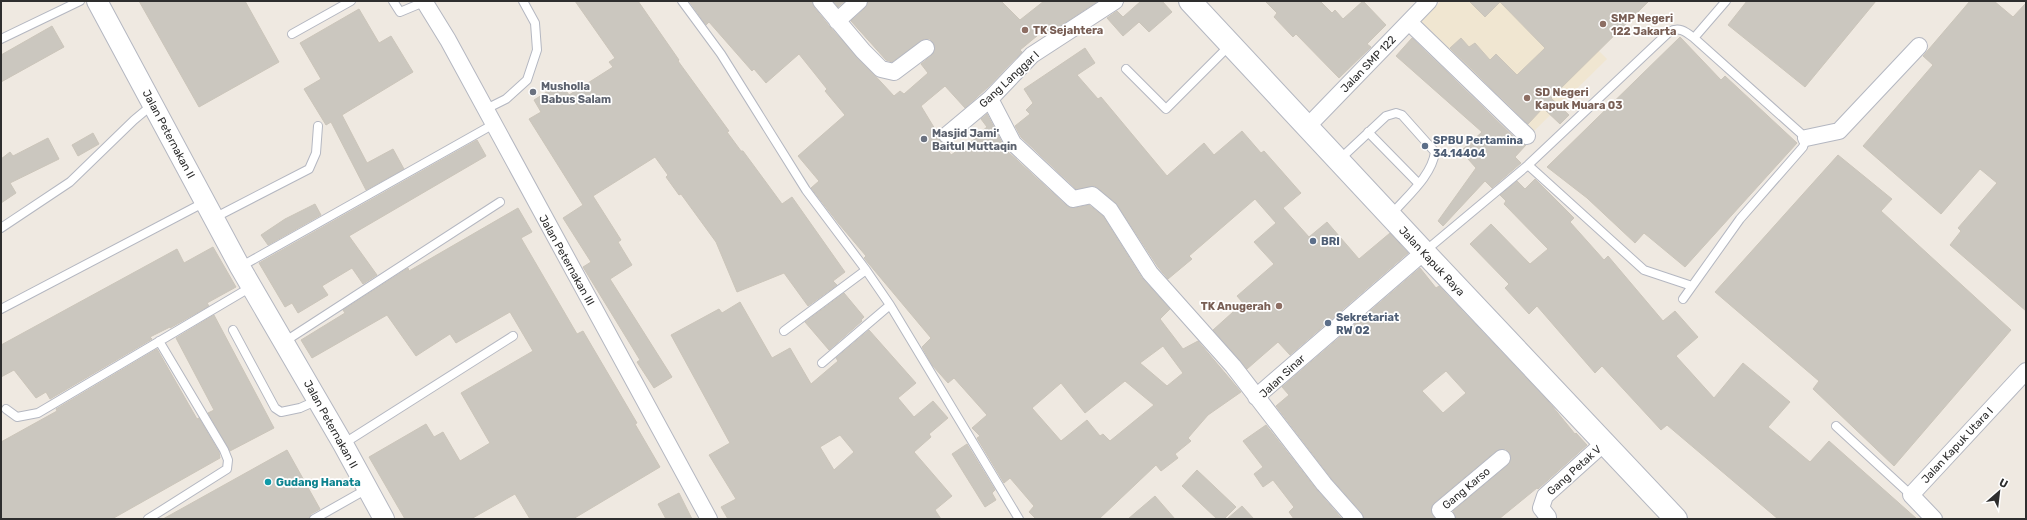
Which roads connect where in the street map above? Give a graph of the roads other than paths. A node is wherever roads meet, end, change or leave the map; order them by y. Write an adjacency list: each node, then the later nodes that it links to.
1 (80, 1): 18 (lane)
2 (97, 1): 24 (street, Jalan Peternakan II)
3 (351, 1): 16 (lane)
4 (393, 1): 5 (lane)
5 (425, 1): 25 (street, Jalan Peternakan III)
6 (523, 1): 25 (lane)
7 (682, 1): 42 (lane)
8 (821, 1): 14 (street)
9 (859, 1): 14 (street)
10 (1115, 1): 23 (street, Gang Langgar I)
11 (1190, 1): 19 (main road, Jalan Kapuk Raya)
12 (1429, 1): 15 (street, Jalan SMP 122)
13 (1726, 1): 17 (lane)
14 (837, 21): 21 (street)
15 (1409, 22): 28 (street, Jalan SMP 122); 31 (street)
16 (292, 34)
17 (1694, 38): 32 (lane); 34 (lane)
18 (1, 39)
19 (1230, 44): 22 (lane); 28 (main road, Jalan Kapuk Raya)
20 (1919, 46): 32 (street)
21 (926, 48)
22 (1126, 69)
23 (990, 99): 30 (street, Gang Langgar I); 55 (street)
24 (153, 104): 37 (street, Jalan Peternakan II); 39 (lane)
25 (486, 109): 26 (street, Jalan Peternakan III)
26 (494, 124): 41 (lane); 67 (street, Jalan Peternakan III)
27 (318, 126): 37 (lane)
28 (1307, 127): 33 (main road, Jalan Kapuk Raya)
29 (1368, 132): 33 (lane); 35 (lane); 35 (lane)
30 (946, 135)
31 (1527, 136)
32 (1806, 138): 43 (lane)
33 (1338, 160): 38 (main road, Jalan Kapuk Raya)
34 (1528, 165): 40 (lane); 43 (lane)
35 (1418, 184): 38 (lane)
36 (500, 202): 52 (lane)
37 (209, 210): 41 (street, Jalan Peternakan II); 47 (lane)
38 (1390, 216): 40 (main road, Jalan Kapuk Raya)
39 (1, 228)
40 (1424, 252): 55 (street, Jalan Sinar); 59 (main road, Jalan Kapuk Raya)
41 (240, 267): 44 (street, Jalan Peternakan II)
42 (866, 270): 46 (lane); 49 (lane)
43 (1692, 286): 45 (lane)
44 (251, 287): 51 (lane); 52 (street, Jalan Peternakan II)
45 (1683, 299)
46 (890, 305): 53 (lane); 68 (lane)
47 (1, 309)
48 (233, 330): 56 (lane)
49 (784, 331)
50 (513, 336): 60 (lane)
51 (159, 341): 57 (lane); 64 (lane)
52 (284, 342): 56 (street, Jalan Peternakan II)
53 (822, 363)
54 (2026, 370): 63 (street, Jalan Kapuk Utara I)
55 (1256, 397): 69 (street, Jalan Sinar)
56 (318, 400): 60 (street, Jalan Peternakan II)
57 (6, 409)
58 (1836, 426): 63 (lane)
59 (1604, 443): 71 (street, Gang Petak V); 72 (main road, Jalan Kapuk Raya)
60 (343, 444): 62 (street, Jalan Peternakan II)
61 (1502, 458): 70 (street, Gang Karso)
62 (367, 489): 65 (lane); 66 (street, Jalan Peternakan II)
63 (1911, 495): 73 (street)
64 (148, 519)
65 (314, 519)
66 (384, 519)
67 (709, 519)
68 (1019, 519)
69 (1354, 519)
70 (1447, 519)
71 (1546, 519)
72 (1676, 519)
73 (1934, 519)

